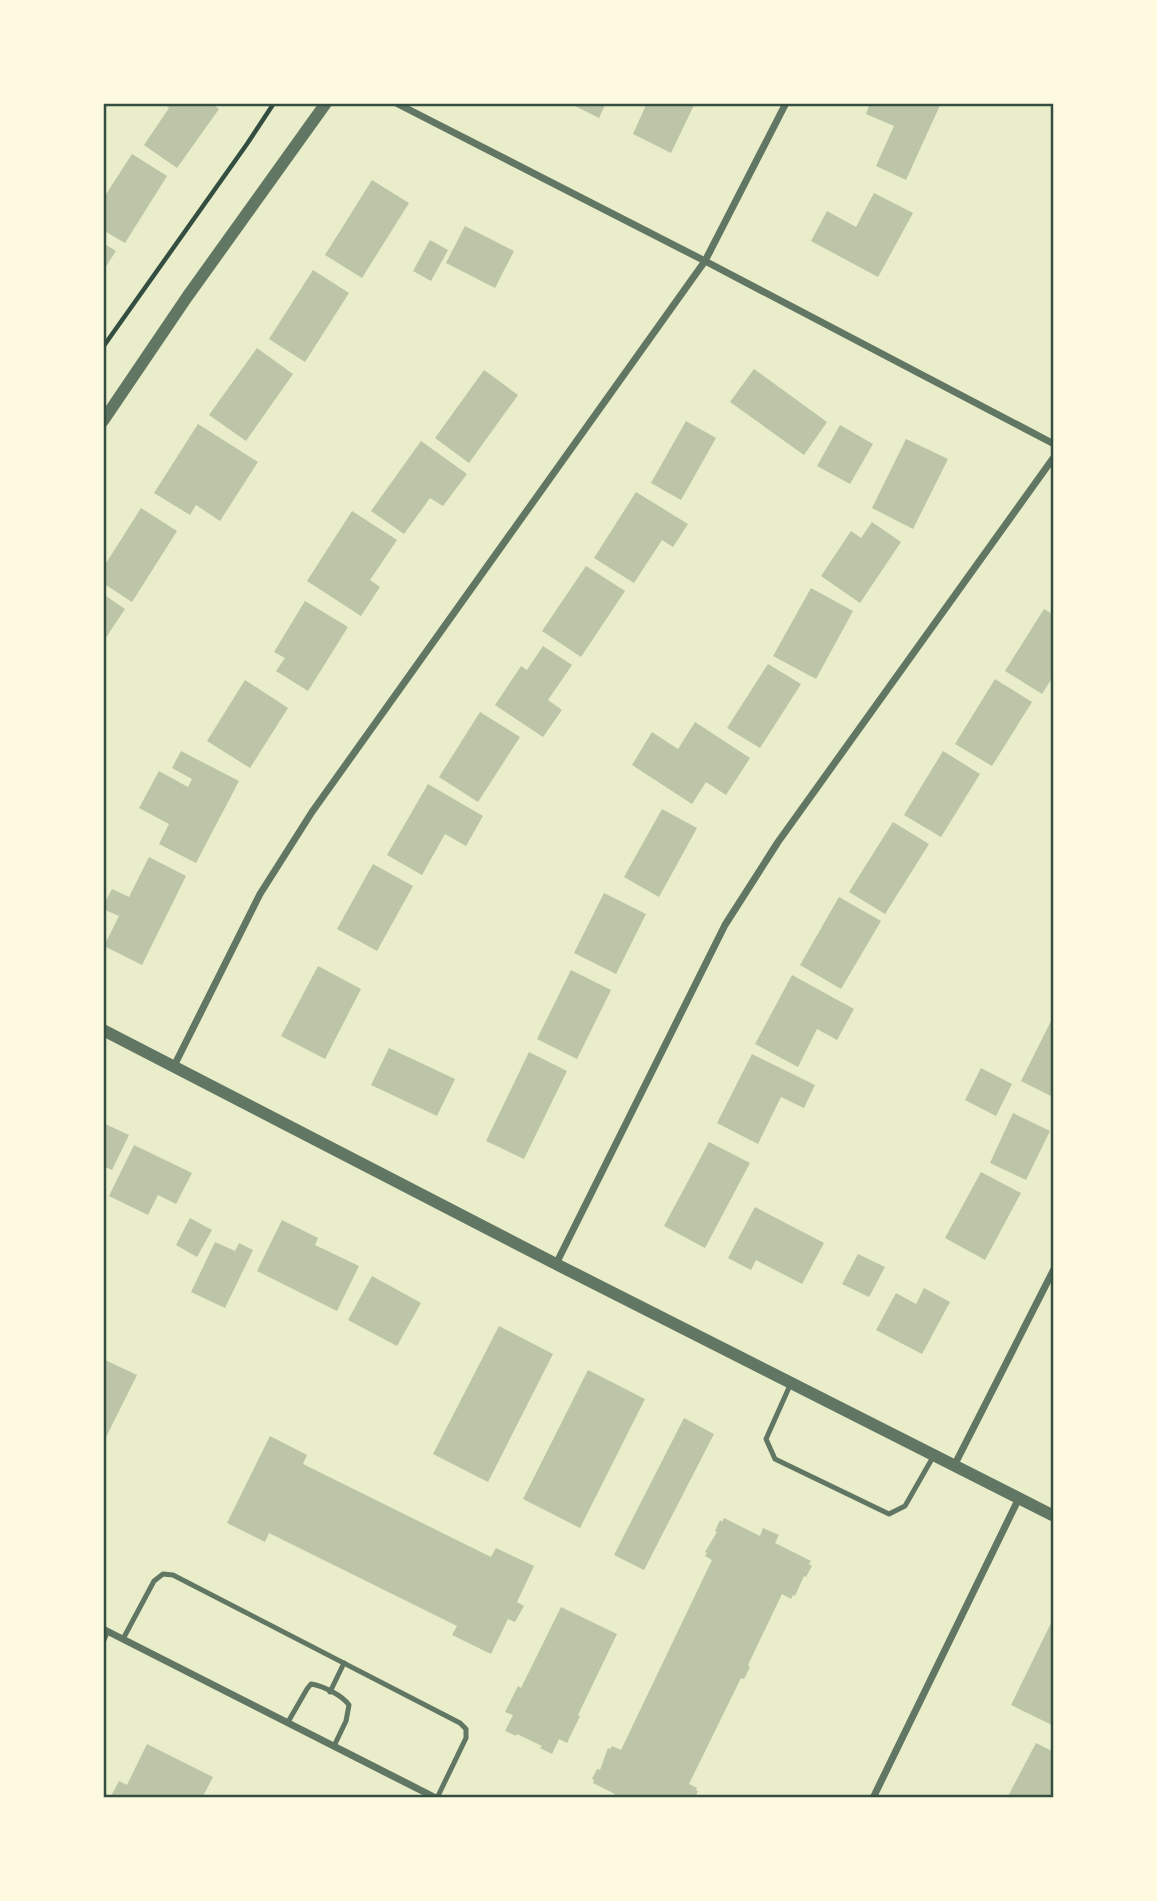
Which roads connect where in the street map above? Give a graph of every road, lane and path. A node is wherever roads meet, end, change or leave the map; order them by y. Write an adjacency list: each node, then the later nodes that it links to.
1 (274, 103): 6 (path)
2 (326, 103): 7 (street)
3 (396, 103): 5 (street)
4 (786, 103): 5 (street)
5 (705, 261): 8 (street); 11 (street)
6 (103, 347)
7 (103, 421)
8 (1054, 444)
9 (1054, 457): 12 (street)
10 (103, 1030): 11 (street)
11 (174, 1066): 12 (street)
12 (556, 1264): 14 (street)
13 (1054, 1269): 16 (street)
14 (791, 1382): 15 (street); 15 (lane)
15 (935, 1455): 16 (street)
16 (955, 1464): 17 (street)
17 (1018, 1498): 18 (street); 27 (street)
18 (1054, 1516)
19 (106, 1630): 20 (street); 21 (lane)
20 (123, 1639): 22 (lane); 24 (street)
21 (103, 1642)
22 (344, 1664): 23 (lane); 26 (lane)
23 (330, 1692): 24 (lane); 25 (lane)
24 (288, 1723): 25 (street)
25 (334, 1746): 26 (street)
26 (437, 1798)
27 (873, 1798)

